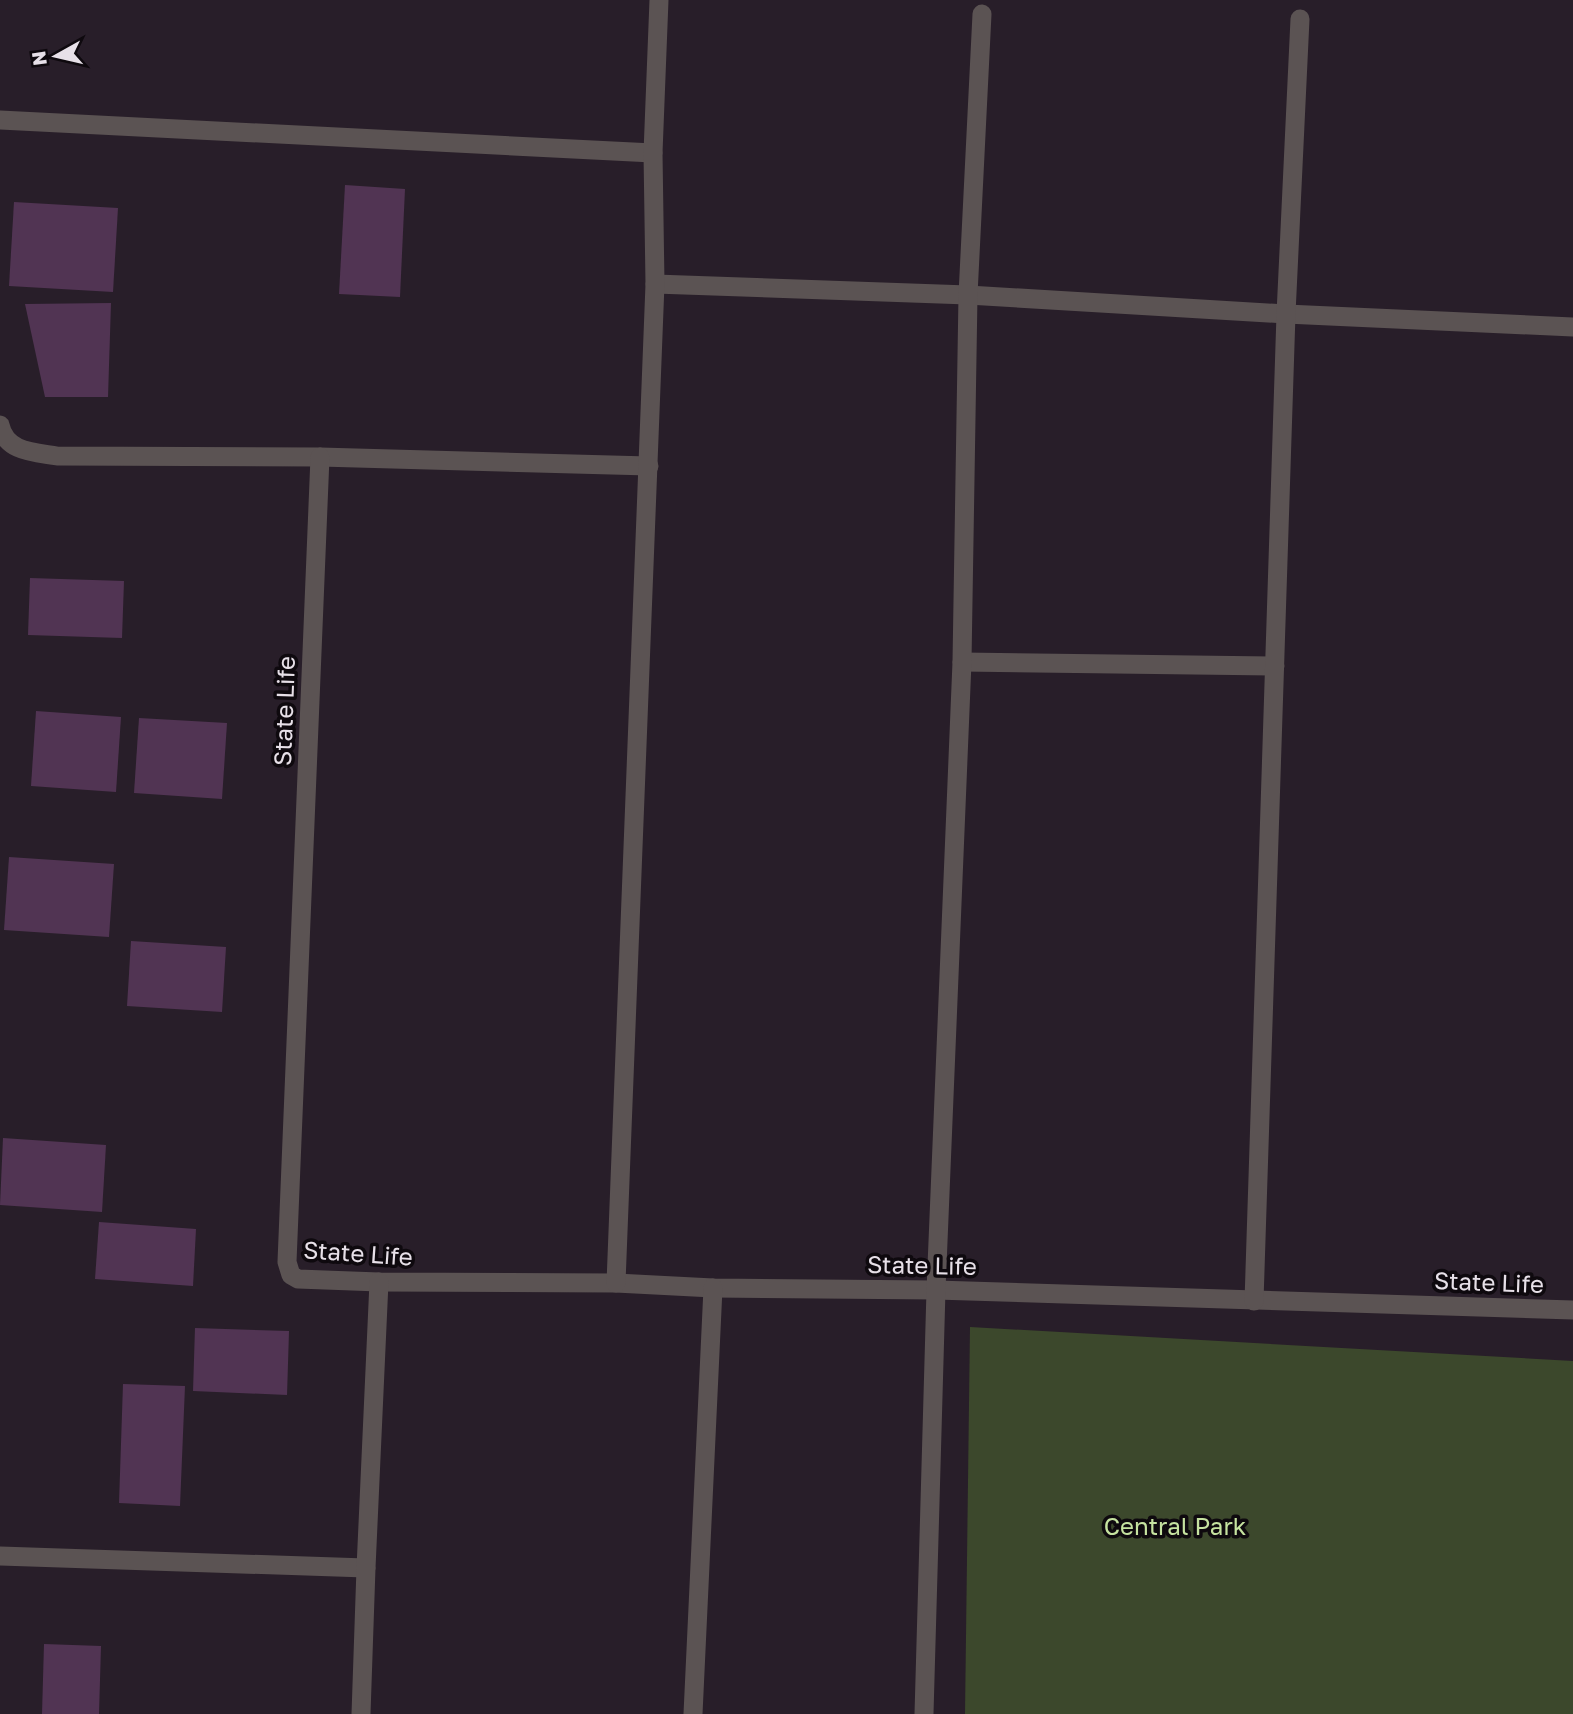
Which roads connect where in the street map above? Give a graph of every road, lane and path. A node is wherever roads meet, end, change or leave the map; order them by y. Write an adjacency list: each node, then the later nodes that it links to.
1 (659, 0): 5 (street)
2 (982, 14): 7 (street)
3 (1300, 19): 8 (street)
4 (0, 120): 5 (street)
5 (653, 153): 6 (street)
6 (655, 284): 7 (street); 12 (street)
7 (968, 295): 8 (street); 13 (street)
8 (1286, 314): 9 (street); 14 (street)
9 (1573, 327)
10 (1, 431): 11 (street)
11 (320, 457): 12 (street); 15 (street, State Life)
12 (649, 466): 16 (street)
13 (962, 662): 14 (street); 18 (street)
14 (1275, 666): 19 (street)
15 (379, 1282): 16 (street, State Life); 22 (street)
16 (617, 1283): 17 (street, State Life)
17 (713, 1288): 18 (street, State Life); 24 (street)
18 (936, 1290): 19 (street, State Life); 25 (street)
19 (1254, 1301): 20 (street, State Life)
20 (1573, 1310)
21 (0, 1556): 22 (street)
22 (366, 1568): 23 (street)
23 (361, 1714)
24 (693, 1714)
25 (925, 1714)

